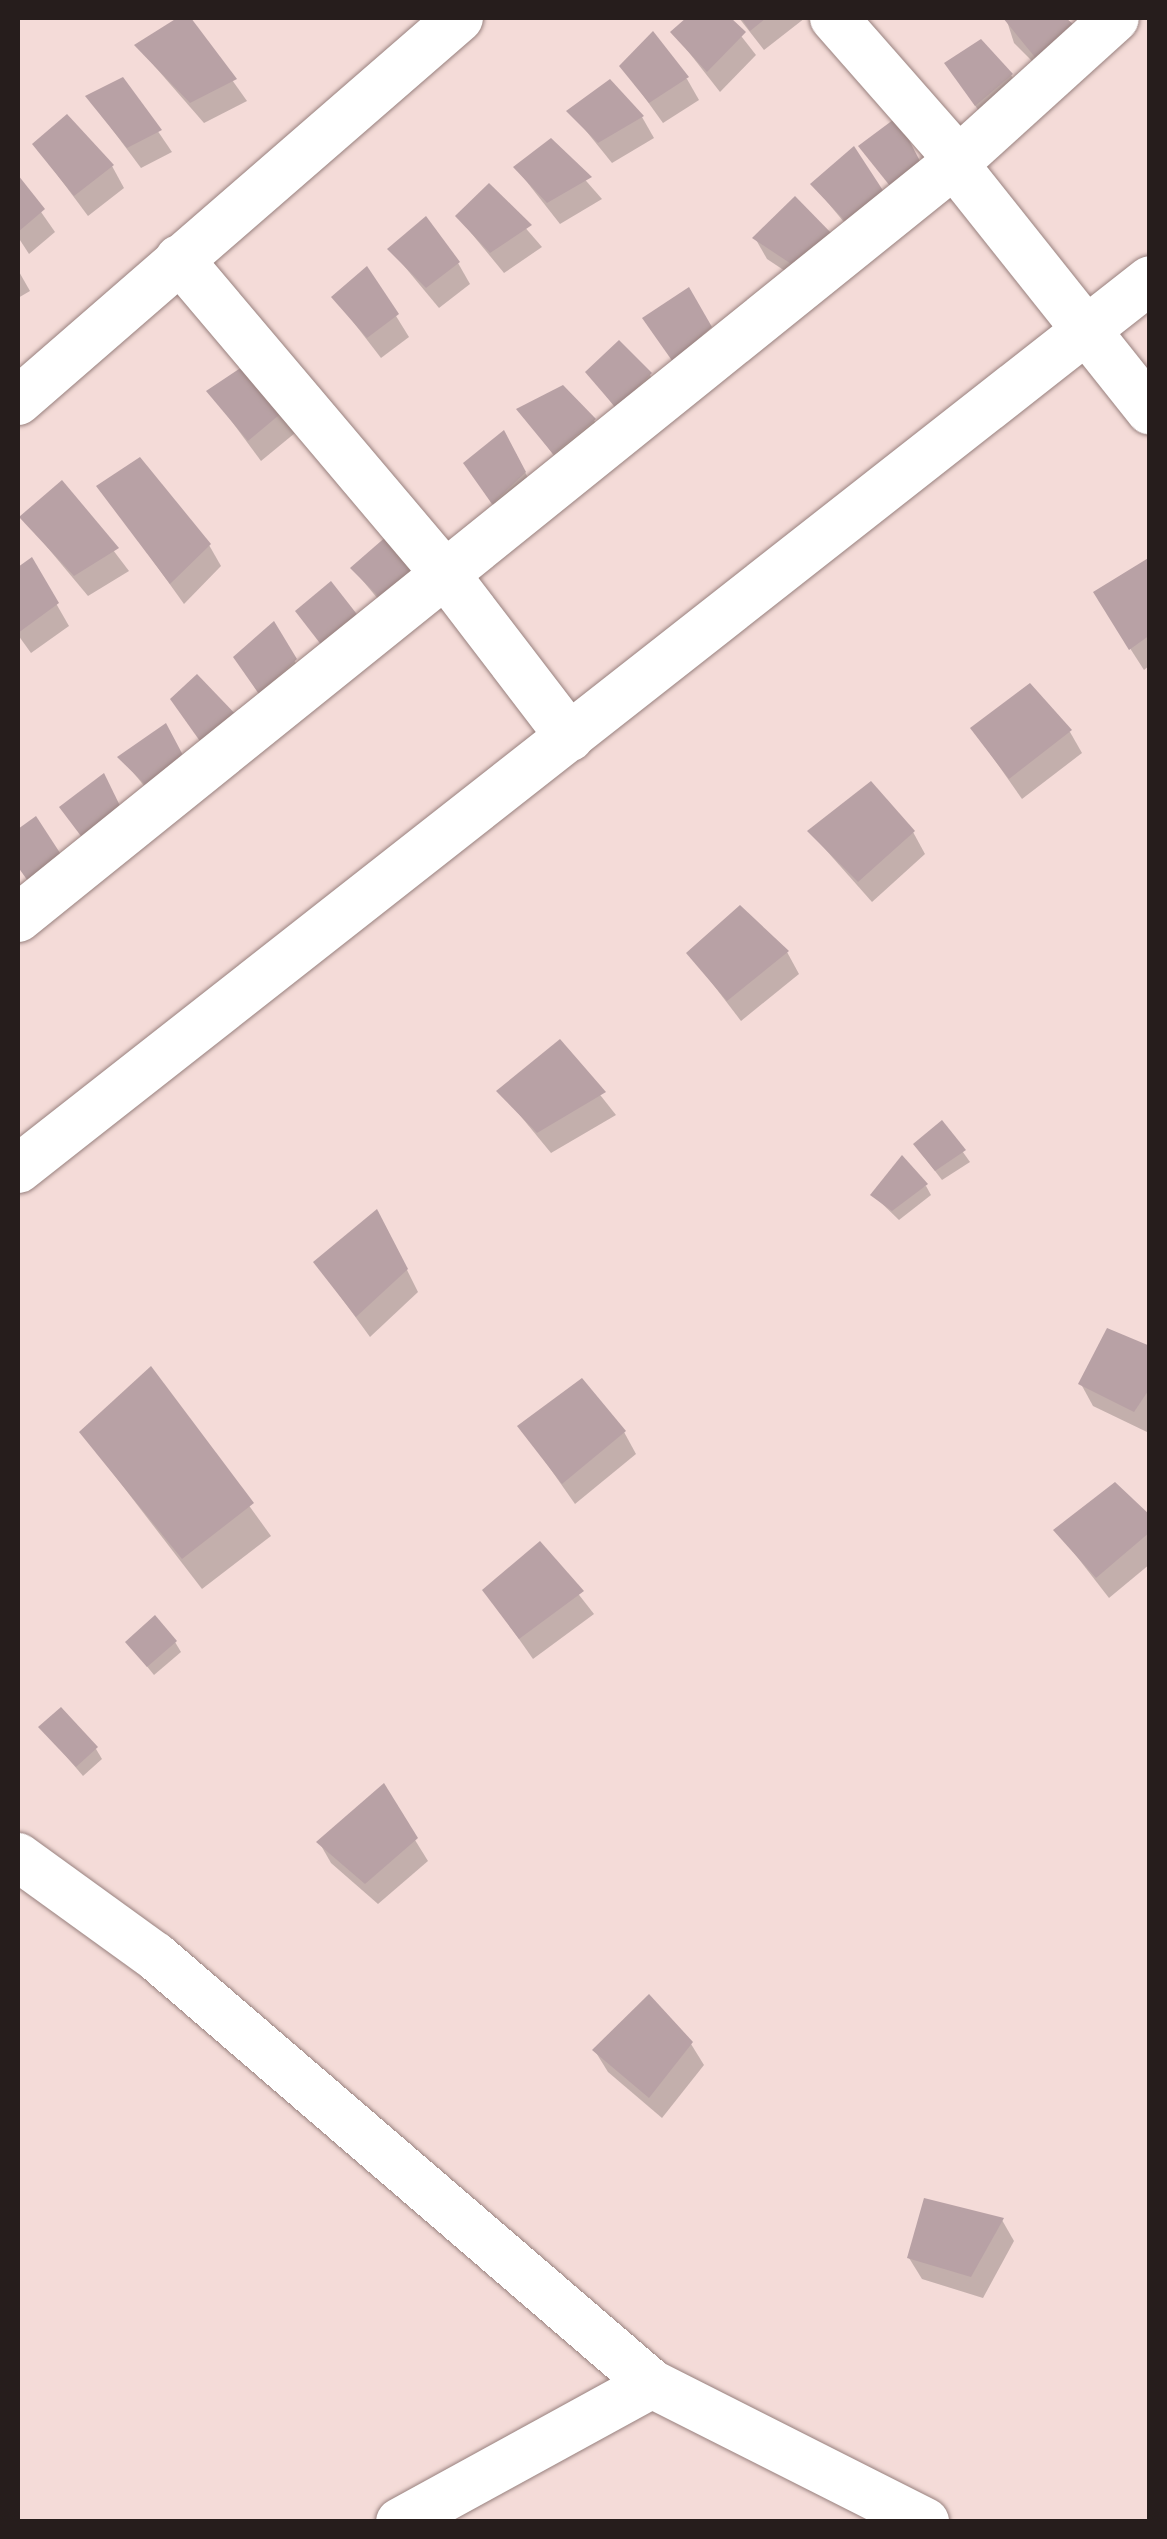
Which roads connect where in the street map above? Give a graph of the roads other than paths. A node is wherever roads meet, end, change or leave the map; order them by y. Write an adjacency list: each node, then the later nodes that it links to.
1 (834, 18): 4 (street)
2 (1114, 18): 4 (street)
3 (426, 27): 5 (street)
4 (956, 162): 7 (street); 10 (street)
5 (179, 259): 8 (street); 10 (street)
6 (1150, 280): 7 (street)
7 (1087, 331): 9 (street); 11 (street)
8 (18, 401)
9 (1150, 410)
10 (446, 575): 11 (street); 12 (street)
11 (570, 737): 13 (street)
12 (18, 918)
13 (18, 1169)
14 (18, 1857): 15 (street)
15 (652, 2384): 16 (street); 17 (street)
16 (400, 2522)
17 (925, 2522)

